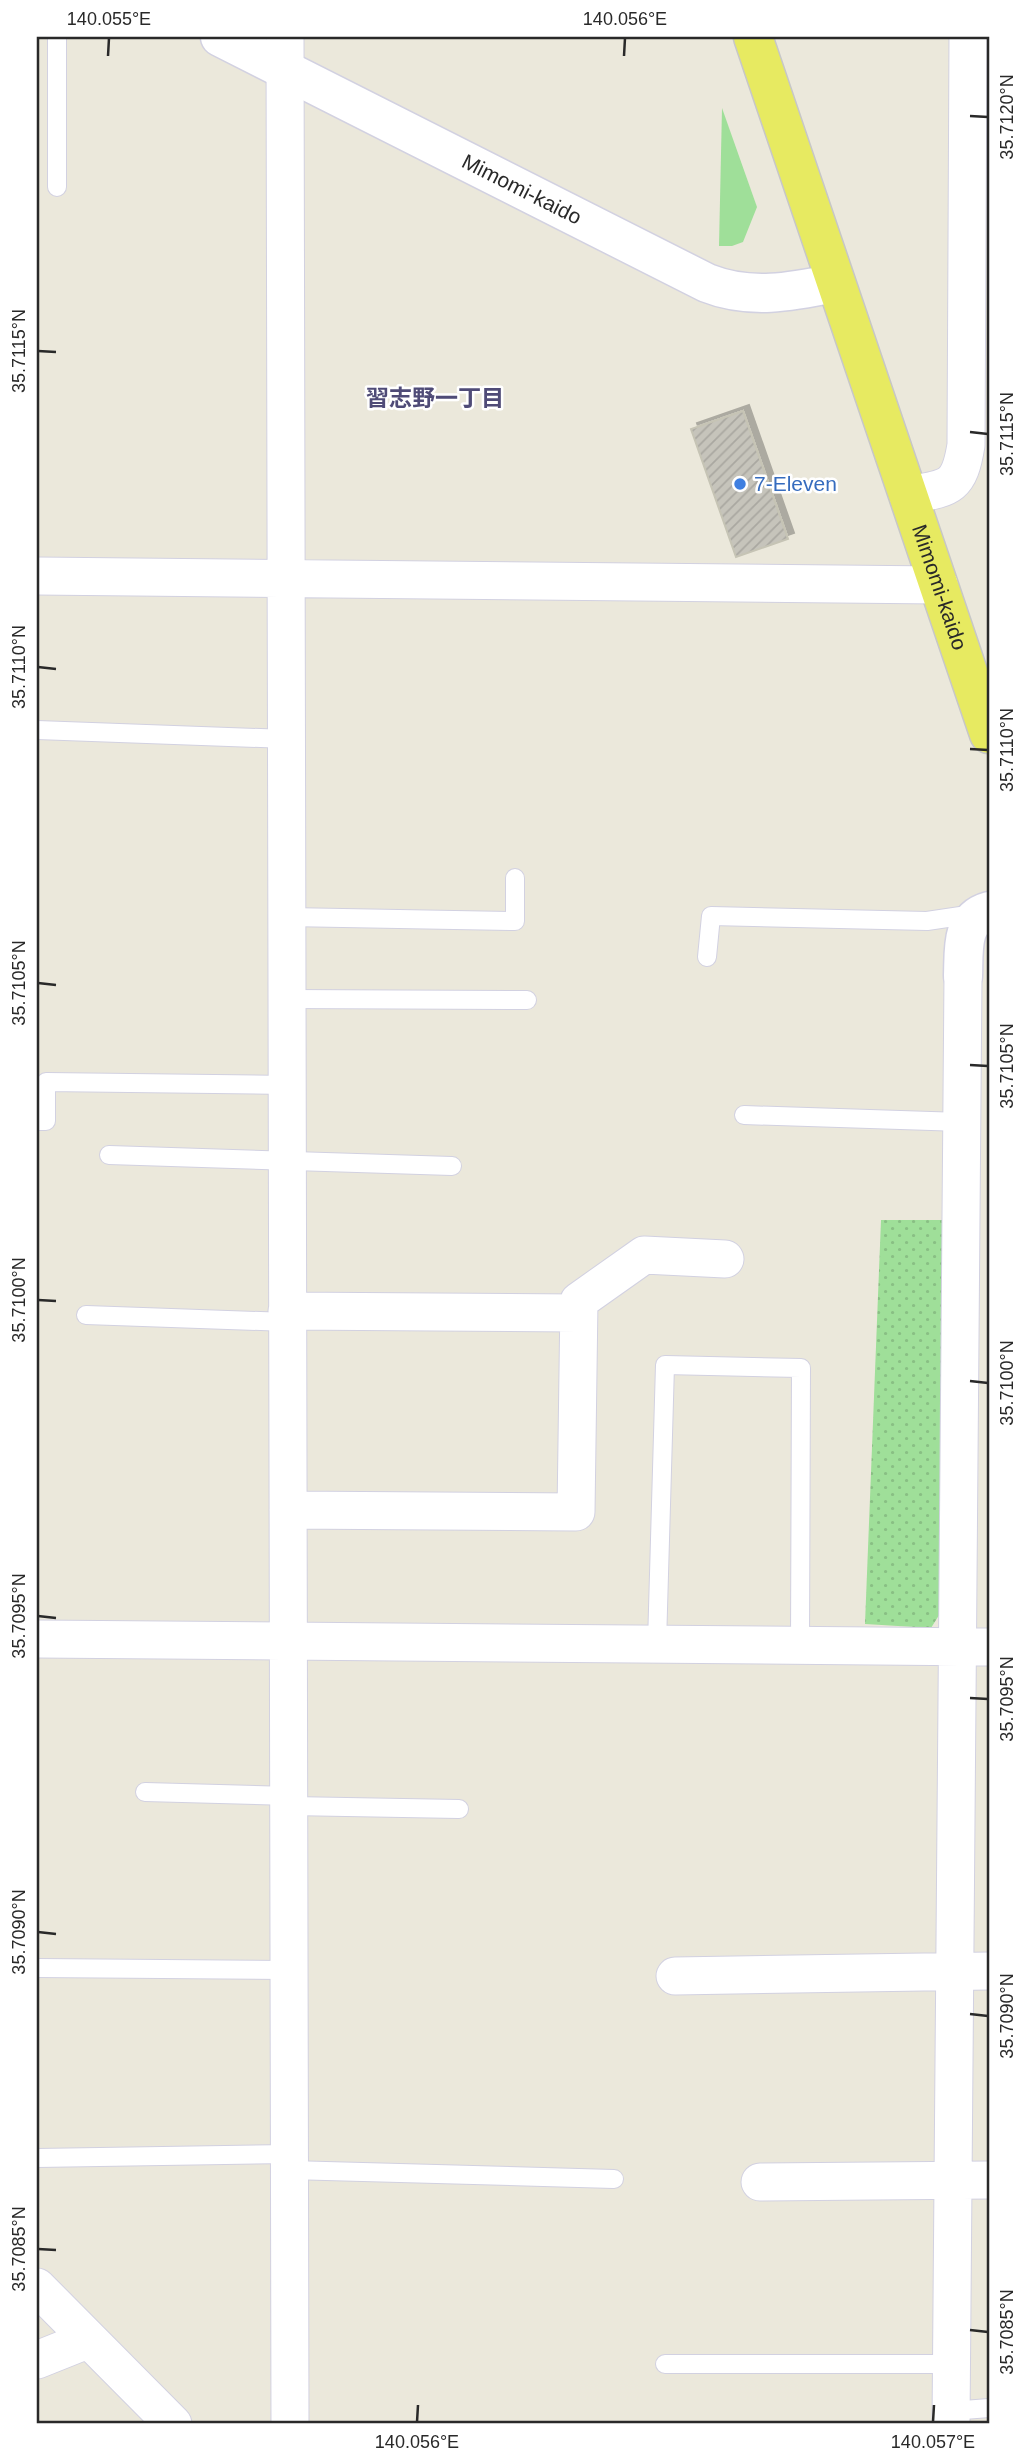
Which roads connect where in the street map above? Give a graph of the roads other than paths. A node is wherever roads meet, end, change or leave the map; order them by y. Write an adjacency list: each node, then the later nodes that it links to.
1 (57, 37): 7 (lane)
2 (220, 37): 5 (street, Mimomi-kaido)
3 (753, 37): 9 (main road, Mimomi-kaido)
4 (968, 37): 6 (street)
5 (285, 52): 9 (street, Mimomi-kaido); 12 (street)
6 (978, 150): 8 (street)
7 (57, 187)
8 (977, 277): 10 (street)
9 (835, 283): 10 (main road, Mimomi-kaido)
10 (908, 495): 13 (main road, Mimomi-kaido)
11 (37, 576): 12 (street)
12 (287, 578): 13 (street); 16 (street)
13 (939, 585): 15 (main road, Mimomi-kaido)
14 (37, 730): 16 (lane)
15 (989, 734)
16 (287, 739): 19 (street)
17 (515, 878): 19 (lane)
18 (985, 912): 20 (lane); 21 (street)
19 (287, 917): 22 (street)
20 (707, 957)
21 (963, 976): 27 (street)
22 (287, 999): 23 (lane); 24 (street)
23 (527, 1000)
24 (287, 1085): 26 (lane); 29 (street)
25 (744, 1115): 27 (lane)
26 (37, 1121)
27 (962, 1122): 40 (street)
28 (109, 1155): 29 (lane)
29 (287, 1161): 30 (lane); 34 (street)
30 (452, 1166)
31 (725, 1259): 32 (street)
32 (578, 1314): 34 (street); 35 (street)
33 (86, 1315): 34 (lane)
34 (287, 1316): 35 (street)
35 (288, 1510): 37 (street)
36 (37, 1639): 37 (street)
37 (289, 1641): 38 (street); 42 (street)
38 (657, 1644): 39 (street); 39 (lane)
39 (800, 1645): 40 (street)
40 (974, 1647): 46 (street)
41 (145, 1792): 42 (lane)
42 (290, 1801): 43 (lane); 45 (street)
43 (459, 1809)
44 (37, 1968): 45 (lane)
45 (288, 1969): 49 (street)
46 (972, 1971): 47 (street); 52 (street)
47 (675, 1976)
48 (37, 2158): 49 (lane)
49 (289, 2162): 50 (lane); 62 (street)
50 (614, 2179)
51 (989, 2180): 52 (street)
52 (953, 2181): 53 (street); 58 (street)
53 (760, 2182)
54 (37, 2287): 55 (street)
55 (86, 2340): 56 (street); 61 (street)
56 (37, 2360)
57 (665, 2364): 58 (lane)
58 (952, 2364): 60 (street)
59 (989, 2408): 60 (lane)
60 (951, 2418)
61 (173, 2424)
62 (290, 2424)

